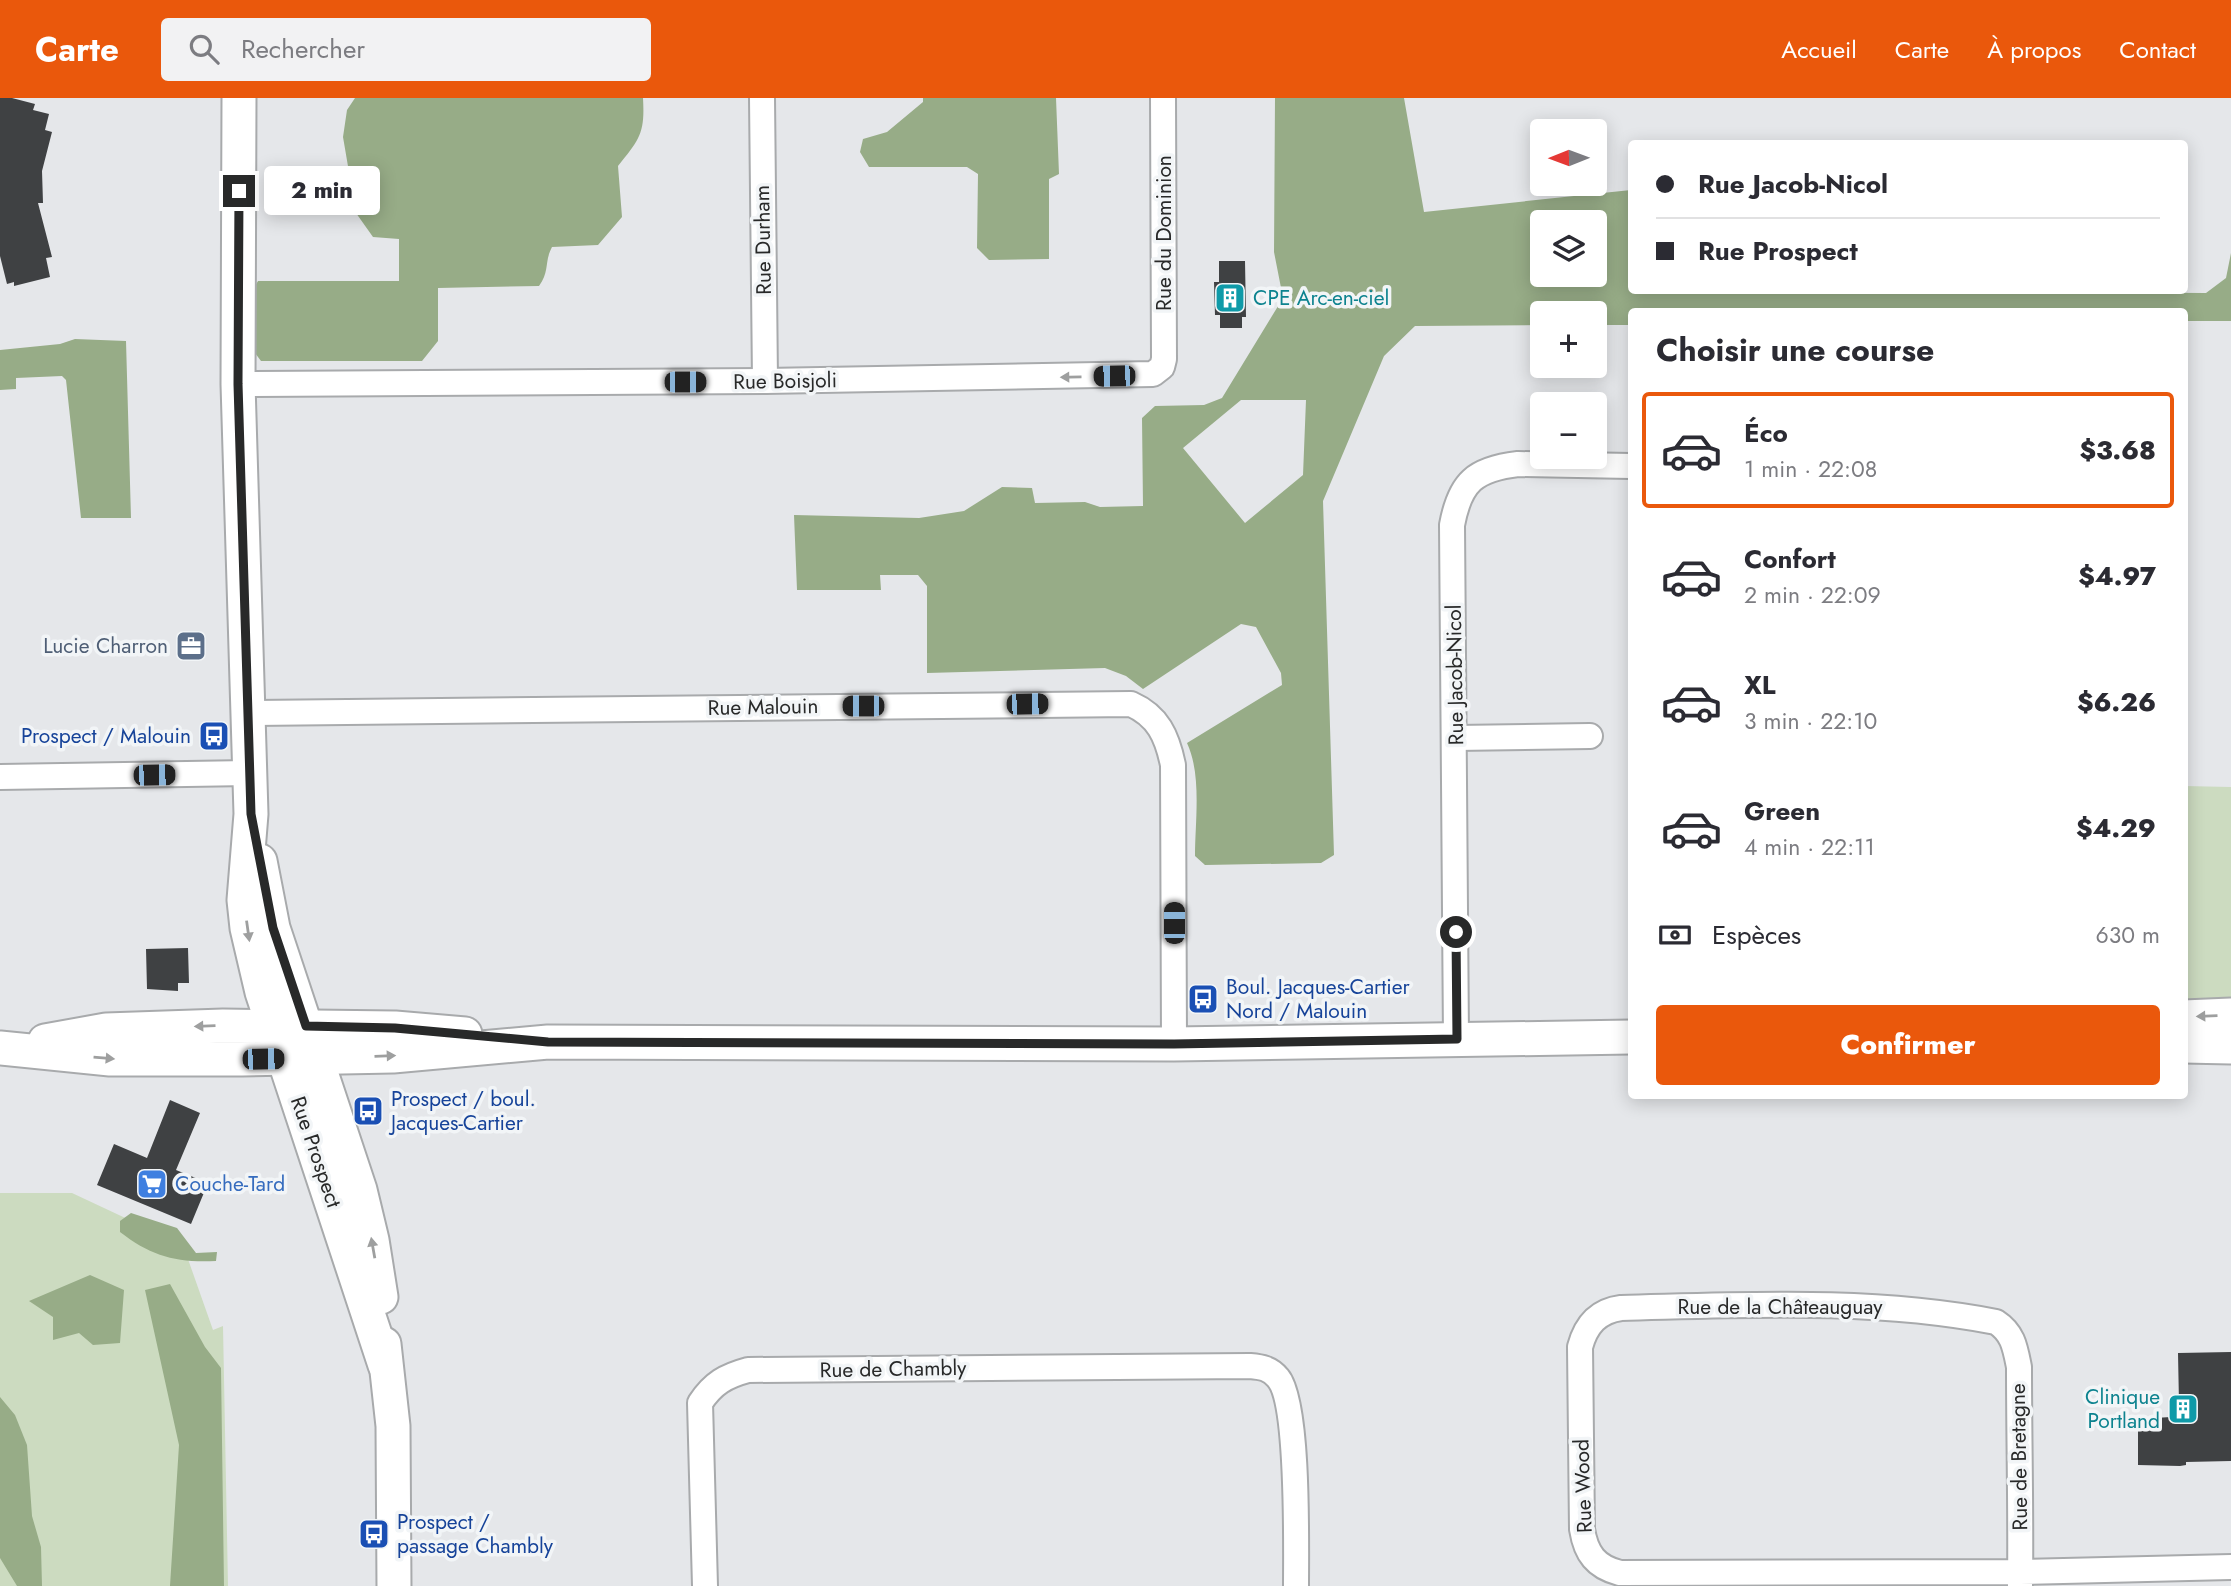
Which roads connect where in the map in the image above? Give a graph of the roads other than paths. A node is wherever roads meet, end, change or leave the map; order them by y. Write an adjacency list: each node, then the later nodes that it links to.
1 (239, 98): 6 (street, Rue Prospect)
2 (762, 98): 5 (street, Rue Durham)
3 (1163, 98): 4 (street, Rue du Dominion)
4 (1162, 367): 5 (street, Rue Boisjoli, one-way to 5)
5 (765, 381): 6 (street, Rue Boisjoli)
6 (238, 384): 8 (street, Rue Prospect)
7 (1628, 466): 10 (street, Rue Jacob-Nicol)
8 (247, 713): 11 (street, Rue Prospect); 19 (street, Rue Malouin)
9 (1590, 736): 10 (street)
10 (1456, 738): 17 (street, Rue Jacob-Nicol)
11 (249, 773): 12 (street); 15 (street, Rue Prospect)
12 (0, 777)
13 (2231, 1015): 14 (street, one-way to 14)
14 (2188, 1017)
15 (290, 1026): 18 (street); 22 (street, one-way to 22); 23 (street, Rue Prospect); 24 (street, Rue Prospect)
16 (1628, 1037): 17 (street)
17 (1457, 1039): 19 (street)
18 (548, 1042): 19 (street); 23 (street, one-way to 18)
19 (1174, 1044)
20 (2188, 1046): 21 (street)
21 (2231, 1047)
22 (6, 1048): 24 (street, one-way to 24)
23 (317, 1057): 24 (street); 27 (street, Rue Prospect, one-way to 23)
24 (284, 1058): 27 (street, Rue Prospect)
25 (1595, 1319): 26 (street, Rue de la Châteauguay); 29 (street, Rue Wood)
26 (2008, 1330): 29 (street, Rue de Bretagne)
27 (385, 1365): 30 (street, Rue Prospect)
28 (2231, 1567): 29 (street, Rue Wood)
29 (2020, 1579)
30 (394, 1586)
31 (705, 1586): 32 (street, Rue de Chambly)
32 (1296, 1586)

